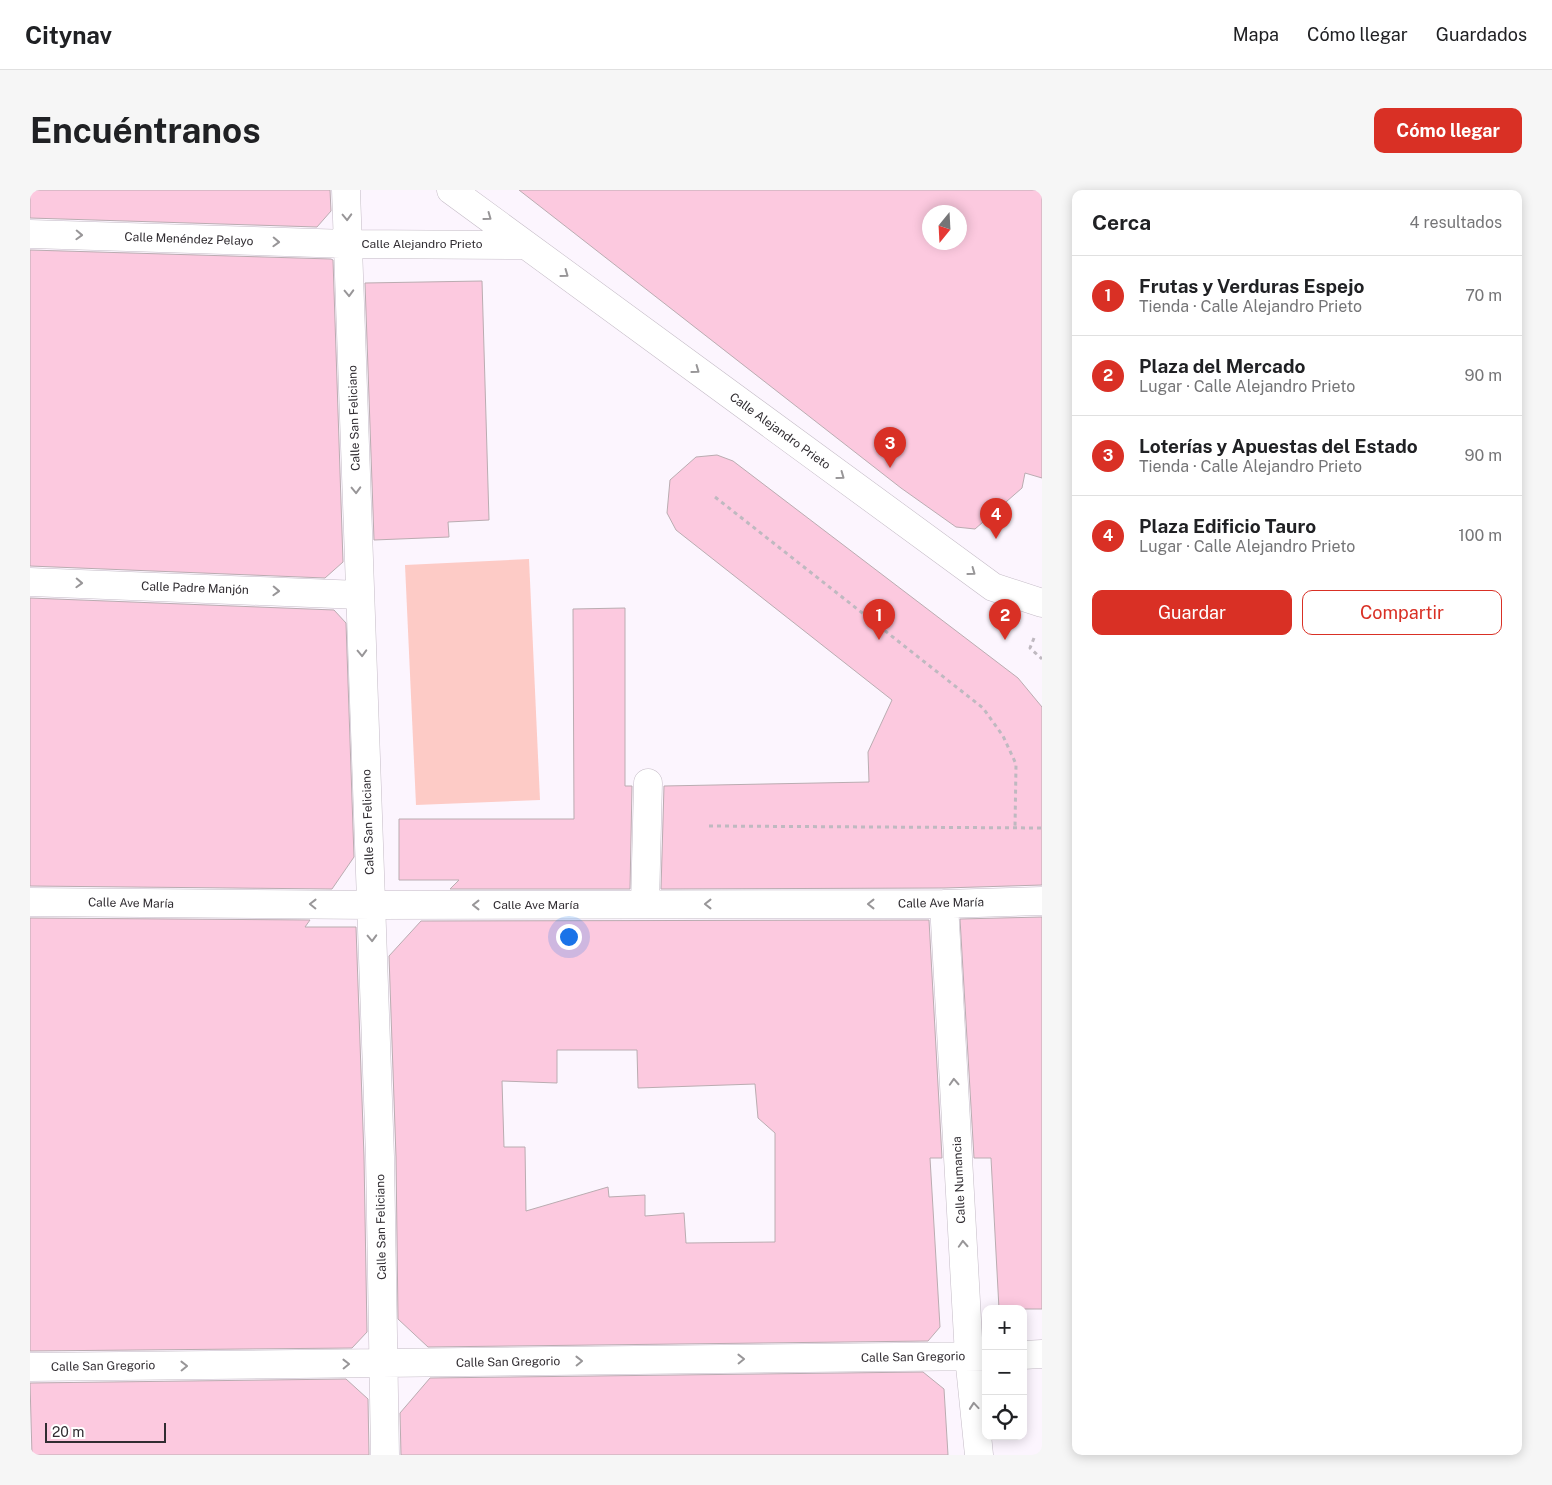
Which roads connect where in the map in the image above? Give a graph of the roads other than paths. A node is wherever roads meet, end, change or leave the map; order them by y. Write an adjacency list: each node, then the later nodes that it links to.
1 (346, 190): 4 (street, Calle San Feliciano, one-way to 4)
2 (451, 190): 5 (street, Calle Alejandro Prieto, one-way to 5)
3 (30, 234): 4 (street, Calle Menéndez Pelayo, one-way to 4)
4 (348, 244): 5 (street, Calle Alejandro Prieto); 7 (street, Calle San Feliciano, one-way to 7)
5 (526, 245): 8 (street, Calle Alejandro Prieto, one-way to 8)
6 (30, 582): 7 (street, Calle Padre Manjón, one-way to 7)
7 (360, 595): 14 (street, Calle San Feliciano, one-way to 14)
8 (1042, 603)
9 (648, 783): 12 (street)
10 (1042, 901): 13 (street, Calle Ave María)
11 (30, 902): 14 (street, Calle Ave María, one-way to 11)
12 (644, 904): 13 (street, Calle Ave María, one-way to 12); 14 (street, Calle Ave María, one-way to 14)
13 (944, 904): 17 (street, Calle Numancia, one-way to 13)
14 (371, 905): 18 (street, Calle San Feliciano, one-way to 18)
15 (1042, 1354): 16 (street)
16 (1027, 1355)
17 (978, 1356): 18 (street, Calle San Gregorio, one-way to 17); 21 (street, Calle Numancia, one-way to 17)
18 (383, 1364): 19 (street, Calle San Gregorio, one-way to 18); 20 (street, Calle San Feliciano)
19 (30, 1367)
20 (385, 1455)
21 (979, 1455)

